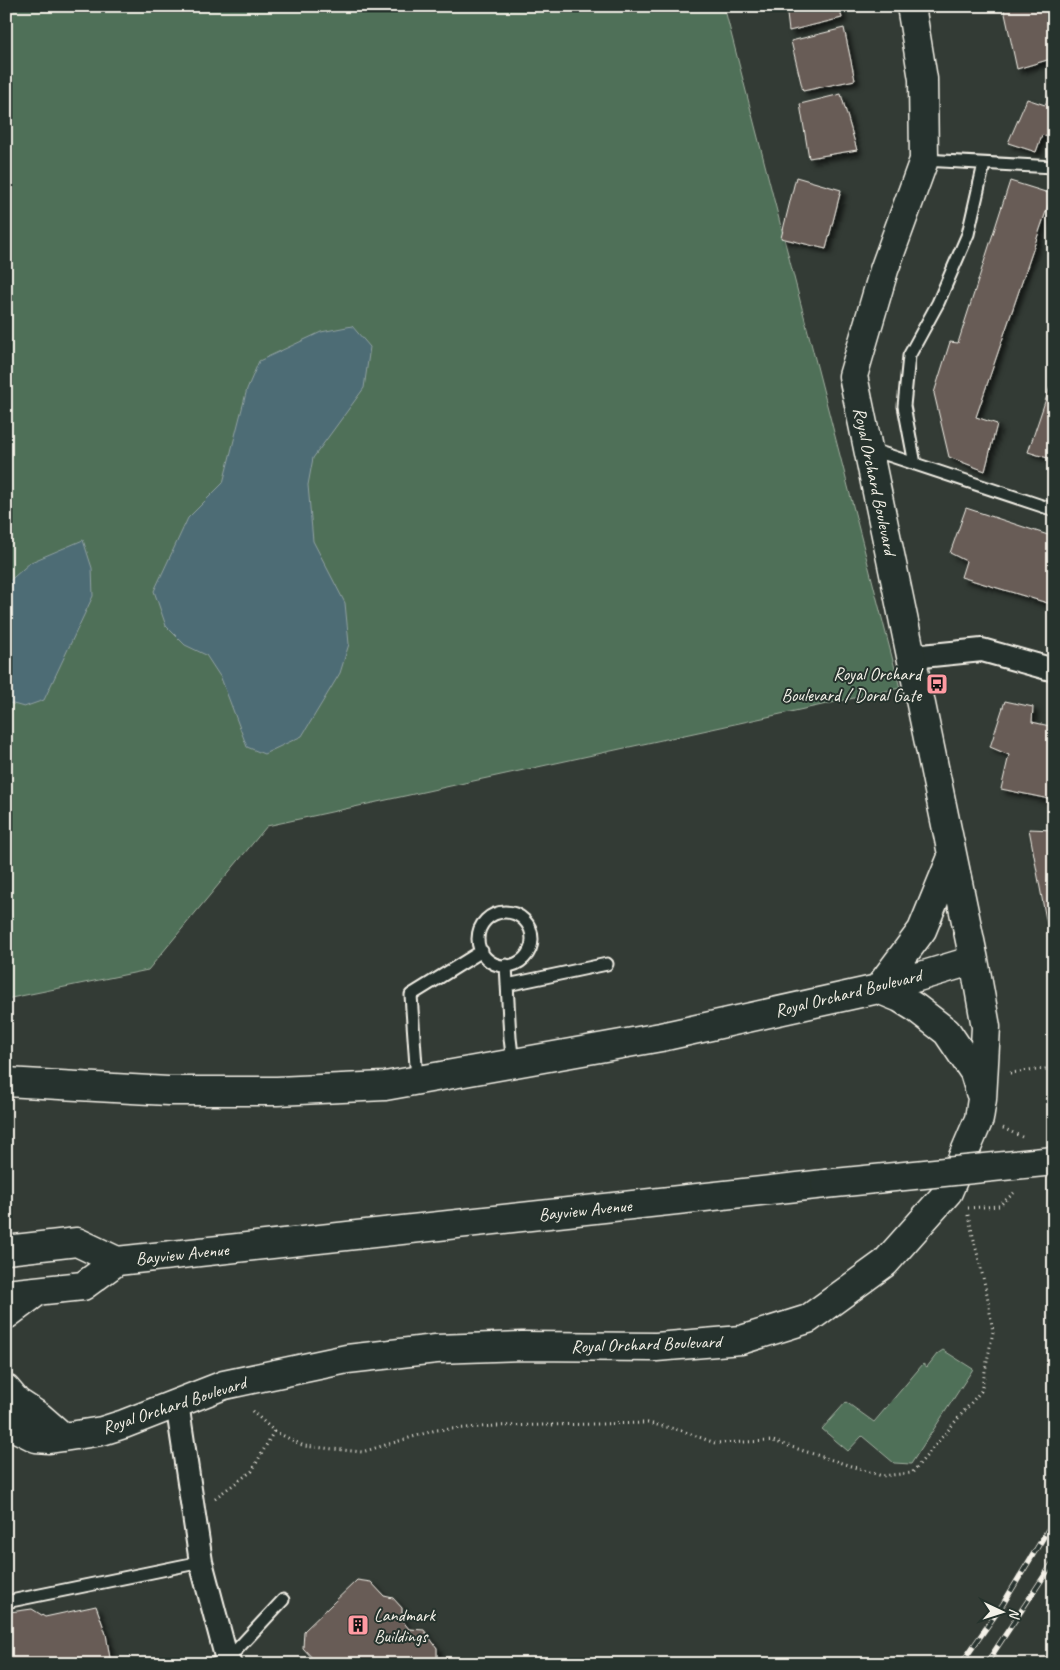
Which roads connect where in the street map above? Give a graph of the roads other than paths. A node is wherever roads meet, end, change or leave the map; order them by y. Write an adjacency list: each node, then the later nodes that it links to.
1 (911, 6): 2 (street, Royal Orchard Boulevard)
2 (924, 160): 3 (lane); 5 (street, Royal Orchard Boulevard)
3 (984, 164): 4 (lane); 6 (lane)
4 (1054, 167)
5 (868, 449): 6 (lane); 8 (street, Royal Orchard Boulevard)
6 (915, 464): 7 (lane)
7 (1054, 510)
8 (912, 657): 9 (street); 10 (street, Royal Orchard Boulevard)
9 (1054, 670)
10 (952, 857): 12 (street, Royal Orchard Boulevard); 16 (street)
11 (482, 951): 14 (lane); 14 (lane); 18 (lane)
12 (974, 960): 16 (street, Royal Orchard Boulevard); 20 (street, Royal Orchard Boulevard)
13 (607, 964): 15 (lane)
14 (506, 966): 15 (lane)
15 (507, 985): 17 (lane)
16 (878, 988): 17 (street, Royal Orchard Boulevard); 20 (street)
17 (513, 1064): 18 (street, Royal Orchard Boulevard)
18 (417, 1081): 19 (street, Royal Orchard Boulevard)
19 (6, 1082)
20 (982, 1099): 28 (street, Royal Orchard Boulevard)
21 (1054, 1161): 23 (street, Bayview Avenue, bridge)
22 (6, 1250): 23 (street, Bayview Avenue)
23 (117, 1261): 24 (street, Bayview Avenue)
24 (38, 1291): 25 (street, Bayview Avenue); 26 (street)
25 (6, 1294)
26 (6, 1315)
27 (6, 1389): 30 (street)
28 (177, 1403): 30 (street, Royal Orchard Boulevard); 31 (street)
29 (6, 1423): 30 (street, Royal Orchard Boulevard)
30 (64, 1437)
31 (201, 1562): 33 (lane); 34 (street)
32 (283, 1600): 34 (lane)
33 (6, 1602)
34 (224, 1663)

